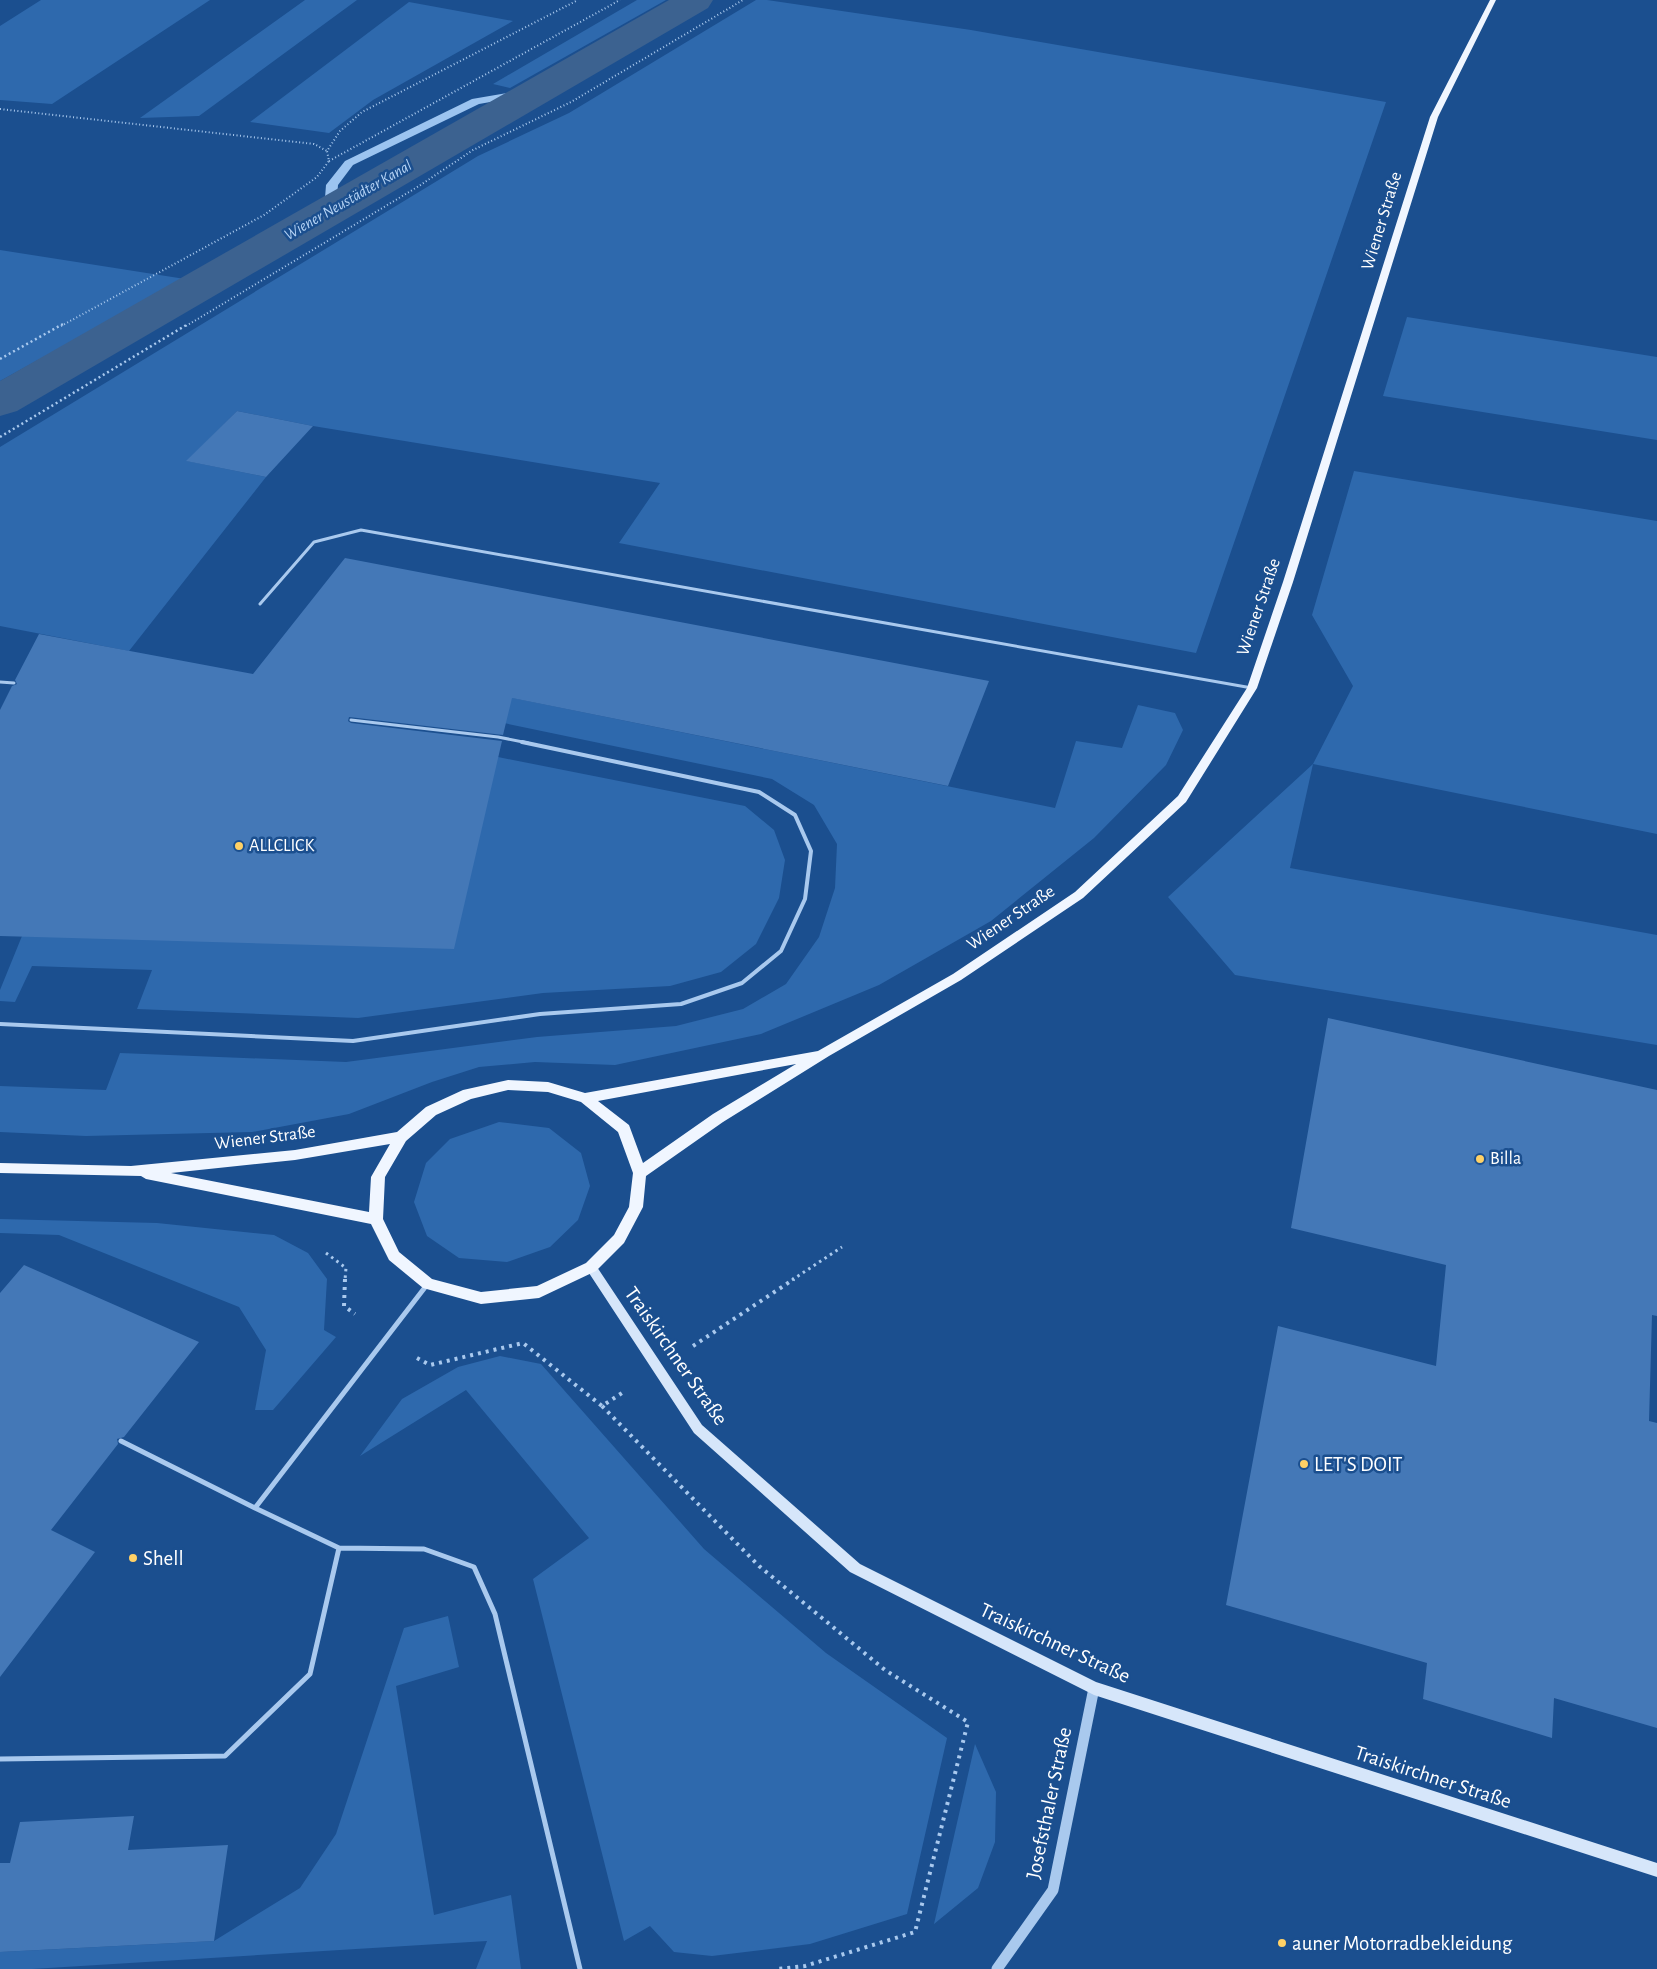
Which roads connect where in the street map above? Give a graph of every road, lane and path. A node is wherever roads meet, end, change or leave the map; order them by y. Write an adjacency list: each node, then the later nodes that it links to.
1 (578, 0): 6 (path)
2 (620, 0): 7 (path)
3 (743, 0): 9 (path)
4 (1492, 0): 13 (main road, Wiener Straße)
5 (0, 109): 6 (path)
6 (327, 151): 7 (path)
7 (328, 161): 8 (path)
8 (0, 359)
9 (0, 437)
10 (260, 604): 13 (lane)
11 (0, 682): 12 (lane)
12 (14, 683)
13 (1252, 688): 16 (main road, Wiener Straße)
14 (351, 720): 15 (lane)
15 (0, 1024)
16 (824, 1053): 17 (main road, Wiener Straße); 21 (main road, Wiener Straße)
17 (585, 1098): 18 (main road, Wiener Straße); 21 (main road, Wiener Straße)
18 (401, 1137): 20 (main road, Wiener Straße); 22 (main road, Wiener Straße)
19 (0, 1168): 20 (main road, Wiener Straße)
20 (131, 1171): 22 (main road, Wiener Straße)
21 (640, 1173): 23 (main road, Wiener Straße)
22 (376, 1219): 24 (main road, Wiener Straße)
23 (591, 1267): 24 (main road, Wiener Straße); 29 (main road, Traiskirchner Straße)
24 (428, 1284): 27 (lane)
25 (602, 1406): 33 (path)
26 (121, 1441): 27 (lane)
27 (255, 1508): 28 (lane)
28 (339, 1548): 30 (lane); 32 (lane)
29 (1094, 1688): 31 (main road, Traiskirchner Straße); 34 (street, Josefsthaler Straße)
30 (0, 1759)
31 (1657, 1870)
32 (580, 1969)
33 (778, 1969)
34 (997, 1969)

